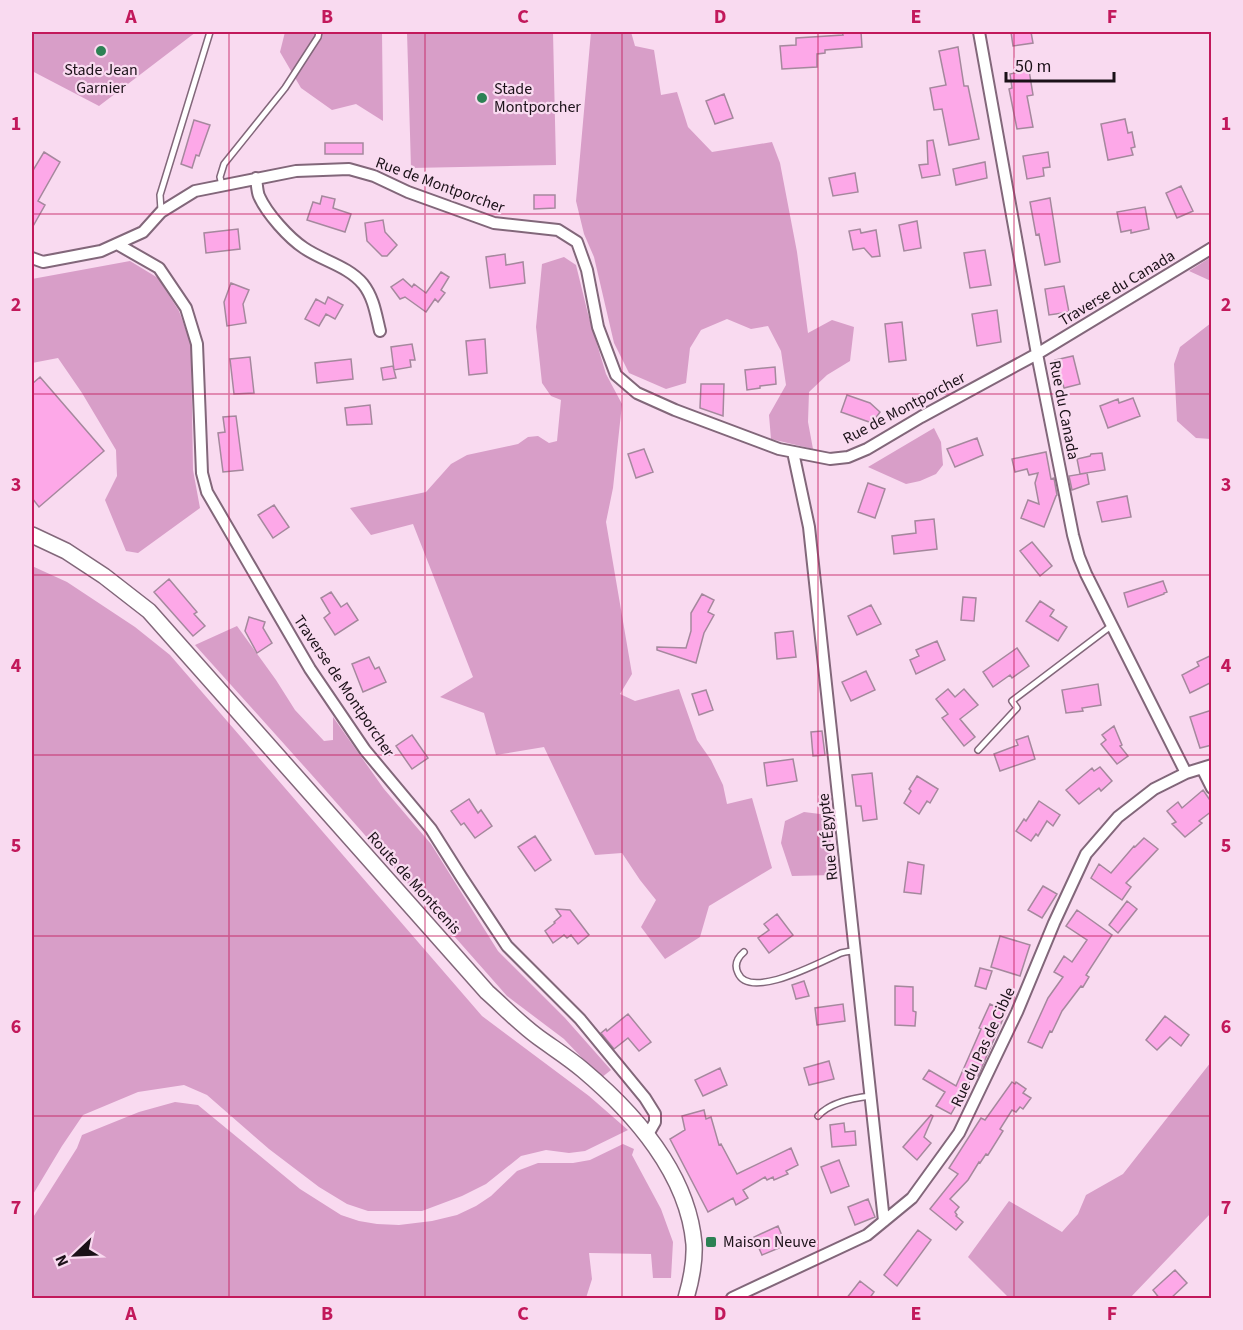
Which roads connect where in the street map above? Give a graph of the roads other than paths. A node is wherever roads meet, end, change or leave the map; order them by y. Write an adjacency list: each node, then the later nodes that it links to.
1 (210, 32): 6 (lane)
2 (319, 32): 5 (lane)
3 (979, 32): 11 (street, Rue du Canada)
4 (256, 178): 5 (street, Rue de Montporcher); 10 (street); 12 (street, Rue de Montporcher)
5 (222, 185): 6 (street, Rue de Montporcher)
6 (161, 212): 7 (street, Rue de Montporcher)
7 (117, 244): 9 (street, Rue de Montporcher); 23 (street, Traverse de Montporcher)
8 (1212, 248): 11 (street, Traverse du Canada)
9 (32, 258)
10 (380, 331)
11 (1037, 354): 12 (street, Rue de Montporcher); 14 (street, Rue du Canada)
12 (793, 452): 19 (street, Rue d'Égypte)
13 (32, 535): 23 (main road, Route de Montcenis)
14 (1111, 626): 15 (lane); 17 (street, Rue du Canada)
15 (978, 750)
16 (1207, 766): 17 (street, Rue du Pas de Cible); 18 (street)
17 (1186, 773): 24 (street, Rue du Pas de Cible)
18 (1212, 788)
19 (856, 951): 20 (lane); 21 (street, Rue d'Égypte)
20 (744, 952)
21 (871, 1096): 22 (lane); 24 (street, Rue d'Égypte)
22 (818, 1116)
23 (647, 1136): 25 (main road, Route de Montcenis)
24 (884, 1221): 26 (street, Rue du Pas de Cible)
25 (686, 1299)
26 (732, 1299)

